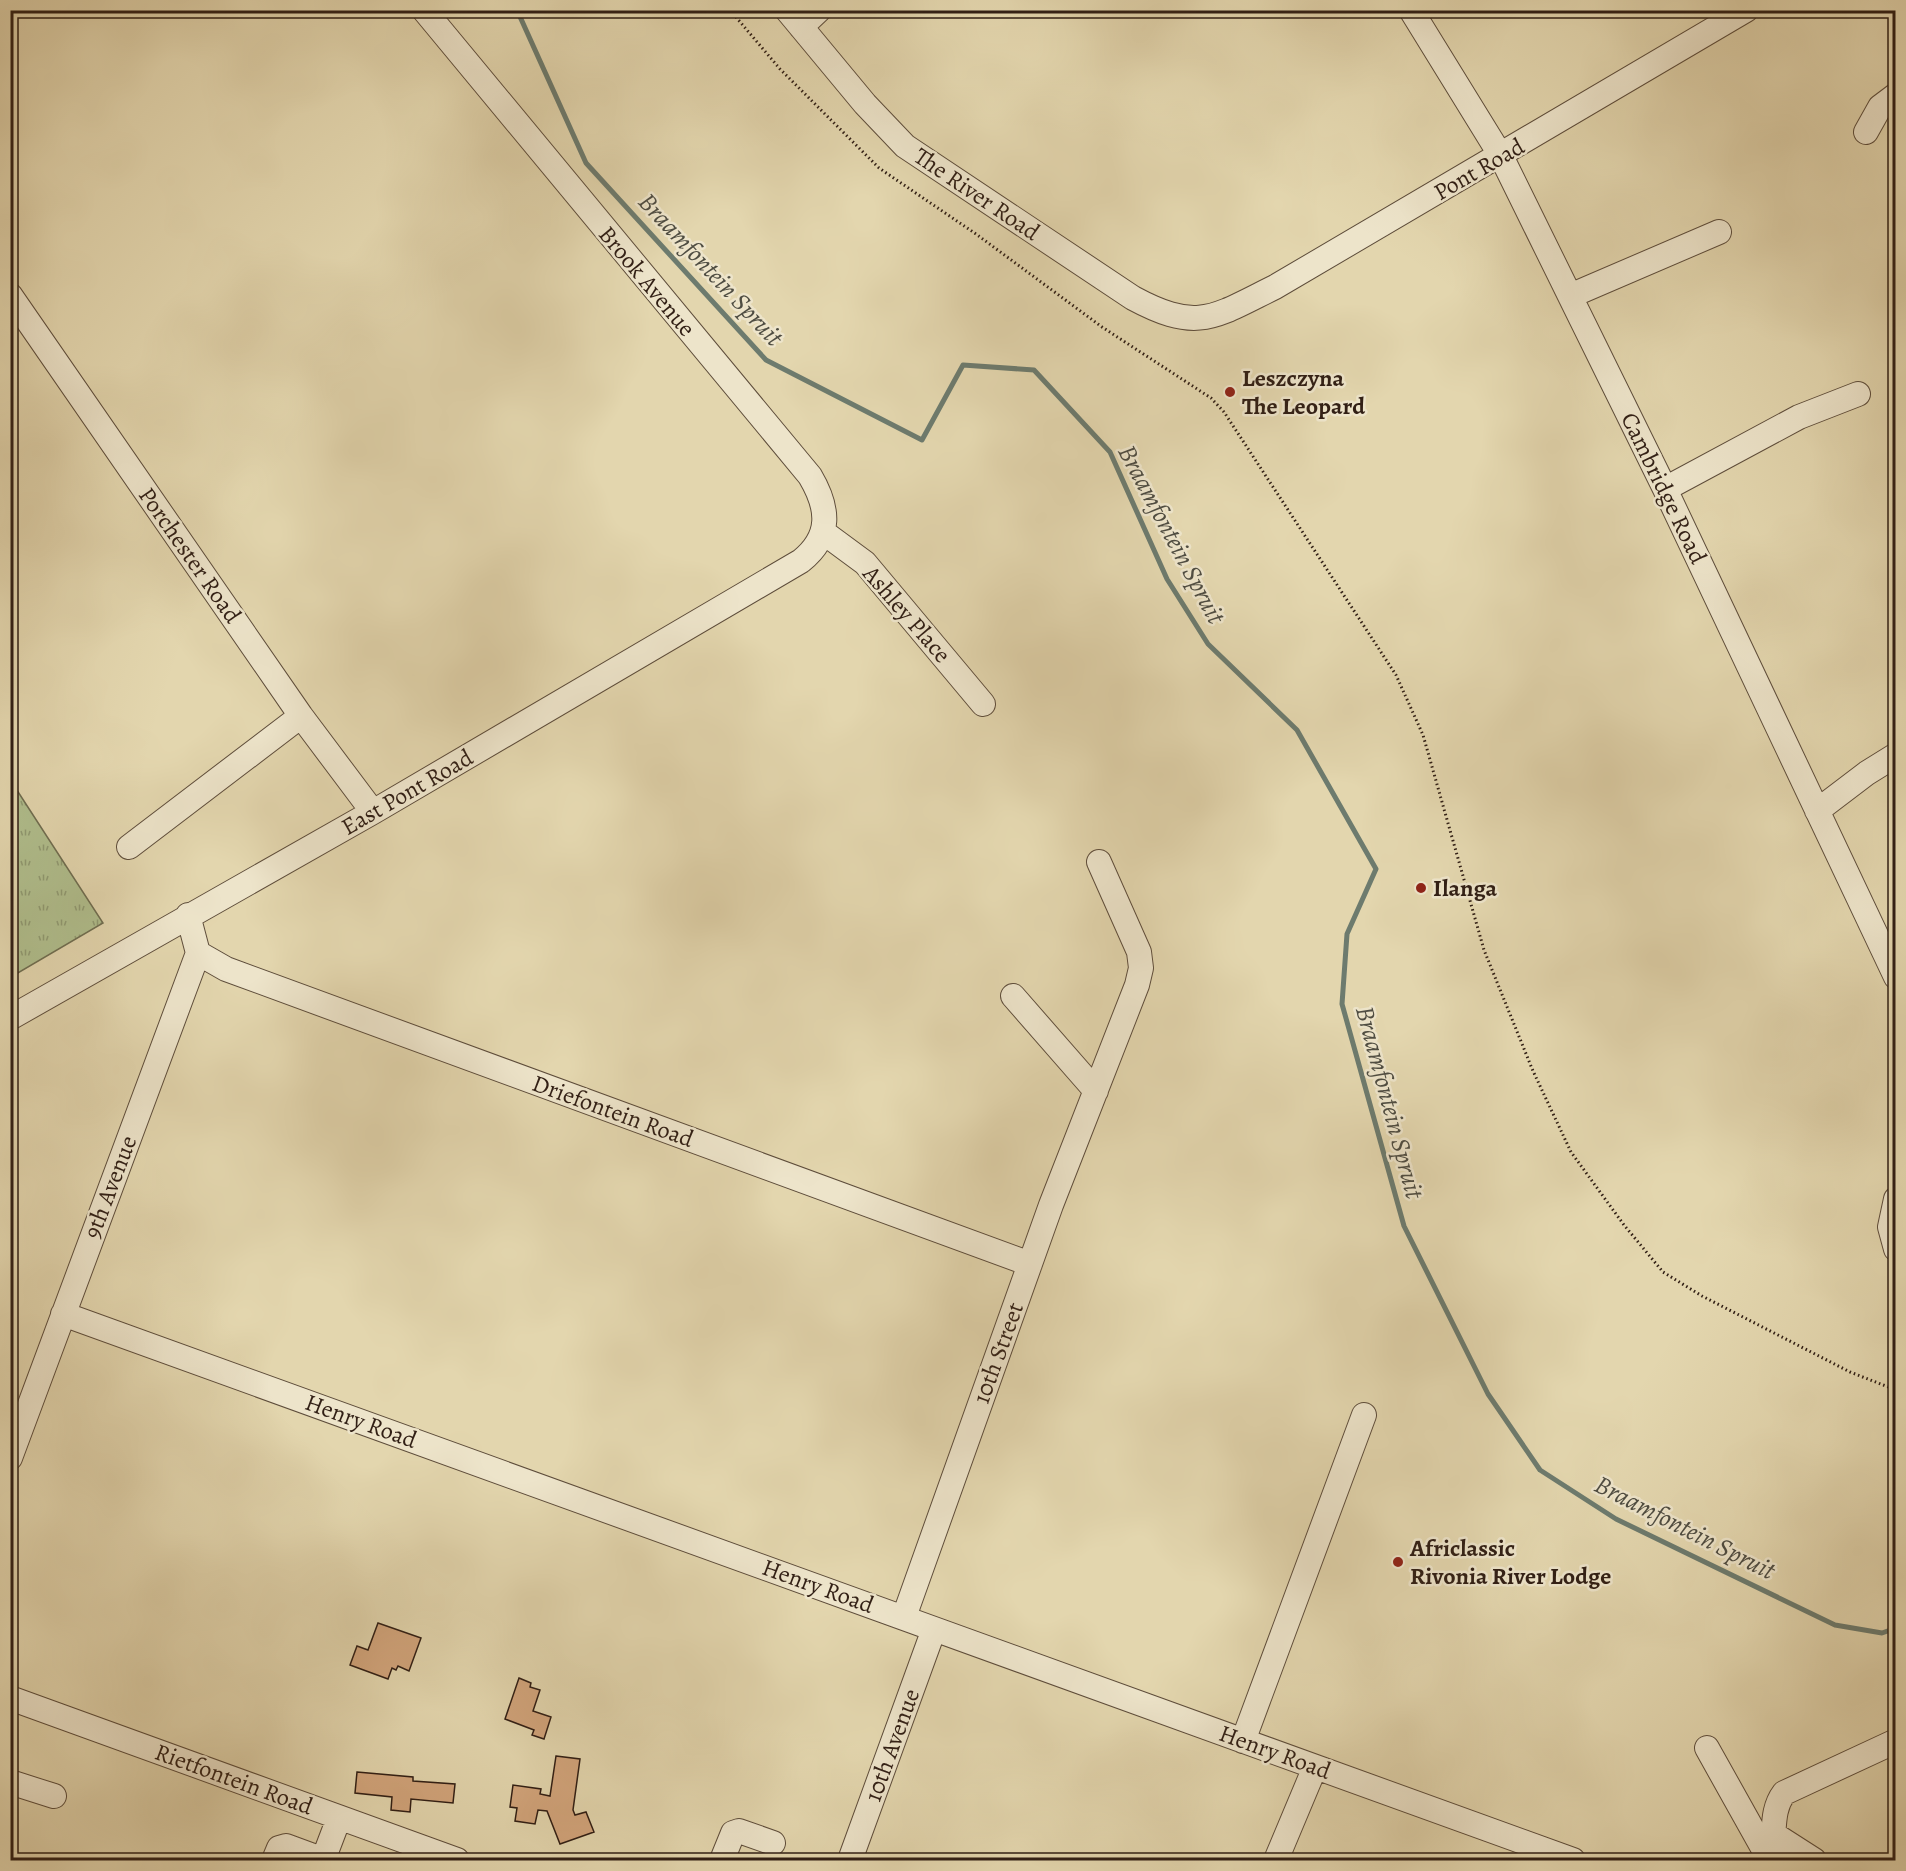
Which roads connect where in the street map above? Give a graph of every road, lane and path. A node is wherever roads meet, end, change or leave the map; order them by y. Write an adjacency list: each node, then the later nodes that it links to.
1 (424, 10): 16 (street, Brook Avenue)
2 (730, 10): 34 (path)
3 (819, 10): 6 (street)
4 (1411, 10): 9 (street, Cambridge Road)
5 (1746, 10): 9 (street, Pont Road)
6 (794, 19): 13 (street, The River Road)
7 (1896, 95): 8 (street)
8 (1866, 132)
9 (1501, 156): 11 (street, Cambridge Road); 13 (street, Pont Road)
10 (1719, 232): 11 (street)
11 (1570, 296): 15 (street, Cambridge Road)
12 (12, 302): 18 (street, Porchester Road)
13 (1207, 318)
14 (1858, 394): 15 (street)
15 (1665, 489): 21 (street, Cambridge Road)
16 (823, 532): 17 (street, Ashley Place); 20 (street, East Pont Road)
17 (983, 704)
18 (301, 716): 20 (street, Porchester Road); 22 (street)
19 (1896, 755): 21 (street)
20 (373, 812): 24 (street, East Pont Road)
21 (1817, 812): 26 (street, Cambridge Road)
22 (129, 847)
23 (1099, 862): 29 (street, 10th Street)
24 (188, 915): 25 (street); 28 (street, East Pont Road)
25 (198, 953): 32 (street, Driefontein Road); 33 (street, 9th Avenue)
26 (1896, 977)
27 (1013, 996): 29 (street)
28 (10, 1018)
29 (1096, 1091): 32 (street, 10th Street)
30 (1896, 1199): 31 (street)
31 (1896, 1249)
32 (1030, 1264): 37 (street, 10th Street)
33 (63, 1314): 36 (street, 9th Avenue); 37 (street, Henry Road)
34 (1896, 1390)
35 (1364, 1415): 40 (street)
36 (10, 1458)
37 (903, 1617): 38 (street, Henry Road)
38 (934, 1629): 40 (street, Henry Road); 53 (street, 10th Avenue)
39 (10, 1698): 46 (street, Rietfontein Road)
40 (1242, 1741): 43 (street, Henry Road)
41 (1896, 1741): 47 (street)
42 (1707, 1748): 56 (street)
43 (1315, 1767): 54 (street); 55 (street, Henry Road)
44 (10, 1782): 45 (street)
45 (54, 1796)
46 (339, 1818): 50 (street); 51 (street, Rietfontein Road)
47 (1775, 1835): 56 (street); 57 (street)
48 (772, 1843): 52 (street)
49 (274, 1860): 50 (street)
50 (324, 1860)
51 (457, 1860)
52 (722, 1860)
53 (850, 1860)
54 (1276, 1860)
55 (1573, 1860)
56 (1769, 1860)
57 (1815, 1860)

